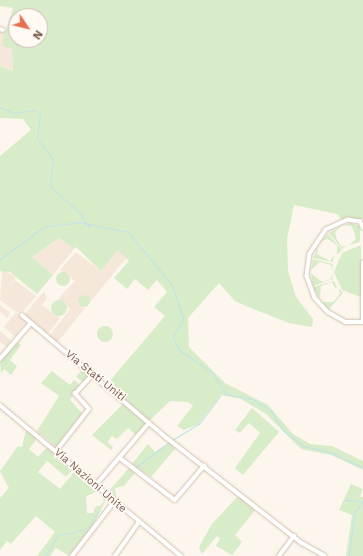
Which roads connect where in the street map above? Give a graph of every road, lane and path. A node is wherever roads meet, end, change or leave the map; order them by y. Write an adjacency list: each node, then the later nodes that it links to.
1 (363, 228): 5 (street)
2 (363, 263): 3 (street)
3 (363, 295): 5 (street)
4 (22, 315): 6 (street, Via Stati Uniti)
5 (363, 322)
6 (28, 325): 7 (street); 8 (street, Via Stati Uniti)
7 (0, 359)
8 (93, 374): 10 (street, Via Stati Uniti); 11 (street)
9 (0, 405): 11 (street, Via Nazioni Unite)
10 (149, 423): 12 (street); 13 (street, Via Stati Uniti)
11 (56, 451): 14 (street, Via Nazioni Unite)
12 (120, 458): 13 (street); 14 (street)
13 (204, 466): 17 (street)
14 (95, 486): 15 (street, Via Nazioni Unite)
15 (114, 502): 16 (street, Via Nazioni Unite); 19 (street)
16 (139, 522): 18 (street, Via Nazioni Unite); 20 (street)
17 (294, 536): 21 (street); 22 (street)
18 (179, 555)
19 (72, 556)
20 (115, 556)
21 (279, 556)
22 (325, 556)

